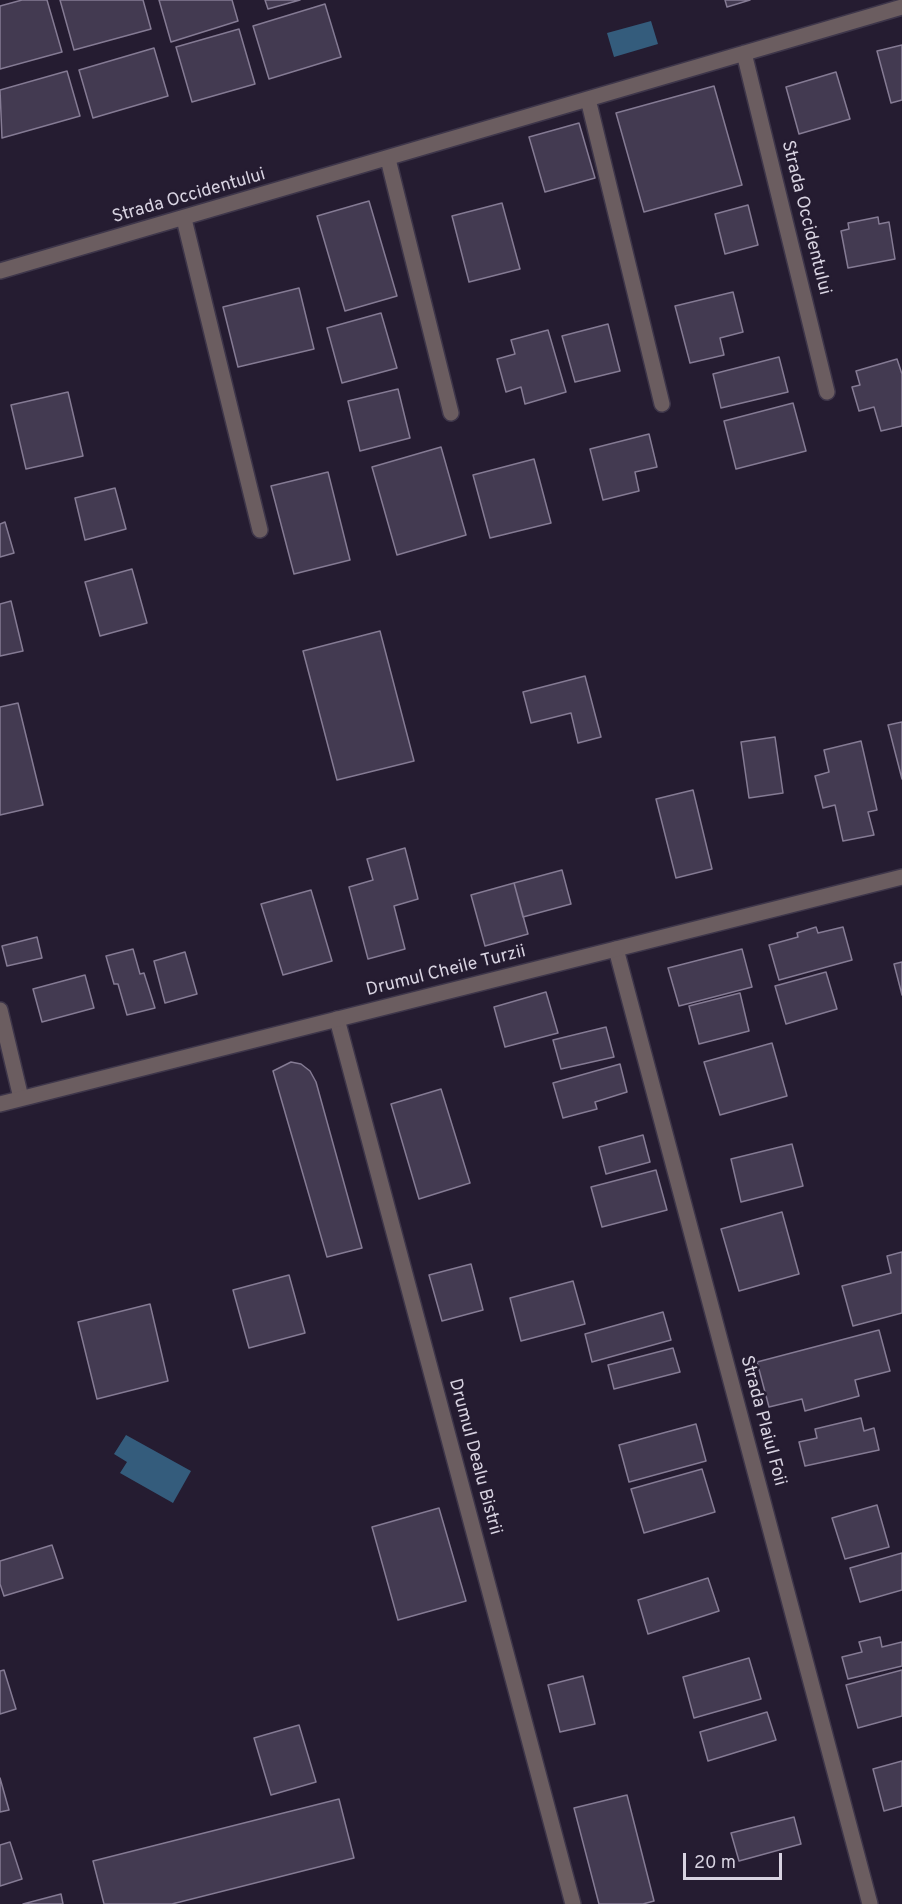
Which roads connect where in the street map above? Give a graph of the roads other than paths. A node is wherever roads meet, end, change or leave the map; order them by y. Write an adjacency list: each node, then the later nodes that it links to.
1 (902, 7): 2 (street, Strada Occidentului)
2 (744, 53): 3 (street, Strada Occidentului); 7 (street, Strada Occidentului)
3 (588, 99): 4 (street, Strada Occidentului); 8 (street)
4 (388, 159): 5 (street, Strada Occidentului); 9 (street)
5 (184, 219): 6 (street, Strada Occidentului); 10 (street)
6 (0, 272)
7 (827, 392)
8 (662, 404)
9 (452, 413)
10 (260, 530)
11 (902, 878): 12 (street, Drumul Cheile Turzii)
12 (616, 949): 14 (street, Drumul Cheile Turzii); 18 (street, Strada Plaiul Foii)
13 (0, 1010): 15 (street)
14 (337, 1019): 15 (street, Drumul Cheile Turzii); 17 (street, Drumul Dealu Bistrii)
15 (21, 1098): 16 (street, Drumul Cheile Turzii)
16 (0, 1104)
17 (573, 1904)
18 (870, 1904)

